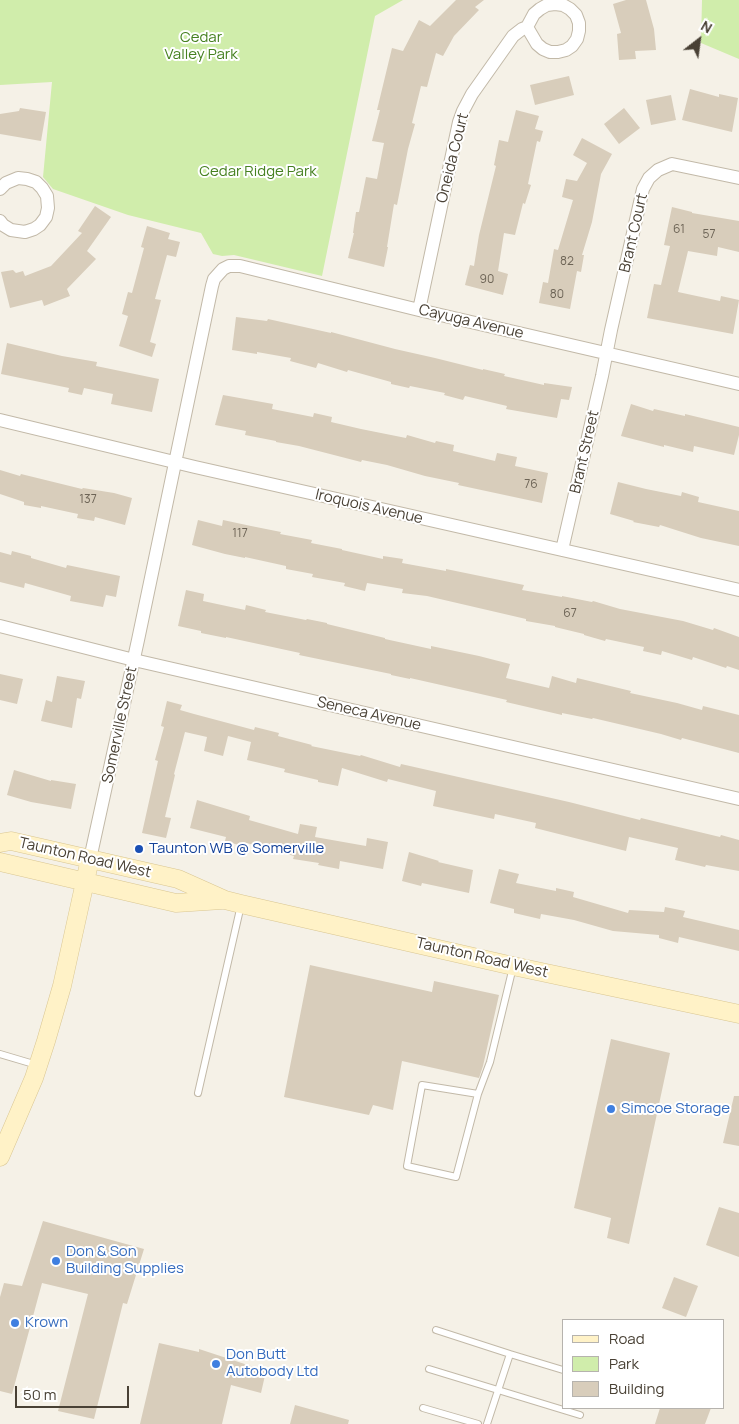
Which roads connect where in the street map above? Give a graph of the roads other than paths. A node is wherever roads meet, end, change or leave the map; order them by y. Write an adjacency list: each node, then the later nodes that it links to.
1 (528, 27): 6 (street, Oneida Court)
2 (739, 178): 7 (street, Brant Court)
3 (0, 189): 4 (street)
4 (0, 221)
5 (212, 286): 6 (street, Cayuga Avenue); 10 (street, Somerville Street)
6 (418, 310): 7 (street, Cayuga Avenue)
7 (607, 353): 8 (street, Cayuga Avenue); 11 (street, Brant Street)
8 (739, 384)
9 (0, 420): 10 (street, Iroquois Avenue)
10 (176, 463): 11 (street, Iroquois Avenue); 14 (street, Somerville Street)
11 (562, 550): 12 (street, Iroquois Avenue)
12 (739, 590)
13 (0, 626): 14 (street, Seneca Avenue)
14 (134, 660): 15 (street, Seneca Avenue); 17 (street, Somerville Street)
15 (739, 799)
16 (0, 842): 17 (main road, Taunton Road West)
17 (90, 859): 19 (main road, Somerville Street); 20 (main road, Taunton Road West)
18 (0, 862): 19 (main road, Taunton Road West)
19 (85, 882): 20 (main road, Taunton Road West); 24 (main road, Somerville Street)
20 (233, 902): 21 (main road, Taunton Road West); 25 (lane)
21 (513, 966): 22 (main road, Taunton Road West); 26 (lane)
22 (739, 1014)
23 (0, 1054): 24 (lane)
24 (38, 1065): 27 (main road, Somerville Street)
25 (198, 1093)
26 (478, 1094): 26 (lane)
27 (0, 1157)
28 (436, 1330): 29 (lane)
29 (510, 1354): 31 (lane); 32 (lane)
30 (429, 1369): 32 (lane)
31 (562, 1370)
32 (499, 1389): 34 (lane); 36 (lane)
33 (423, 1408): 35 (lane)
34 (580, 1415)
35 (478, 1424)
36 (487, 1424)

